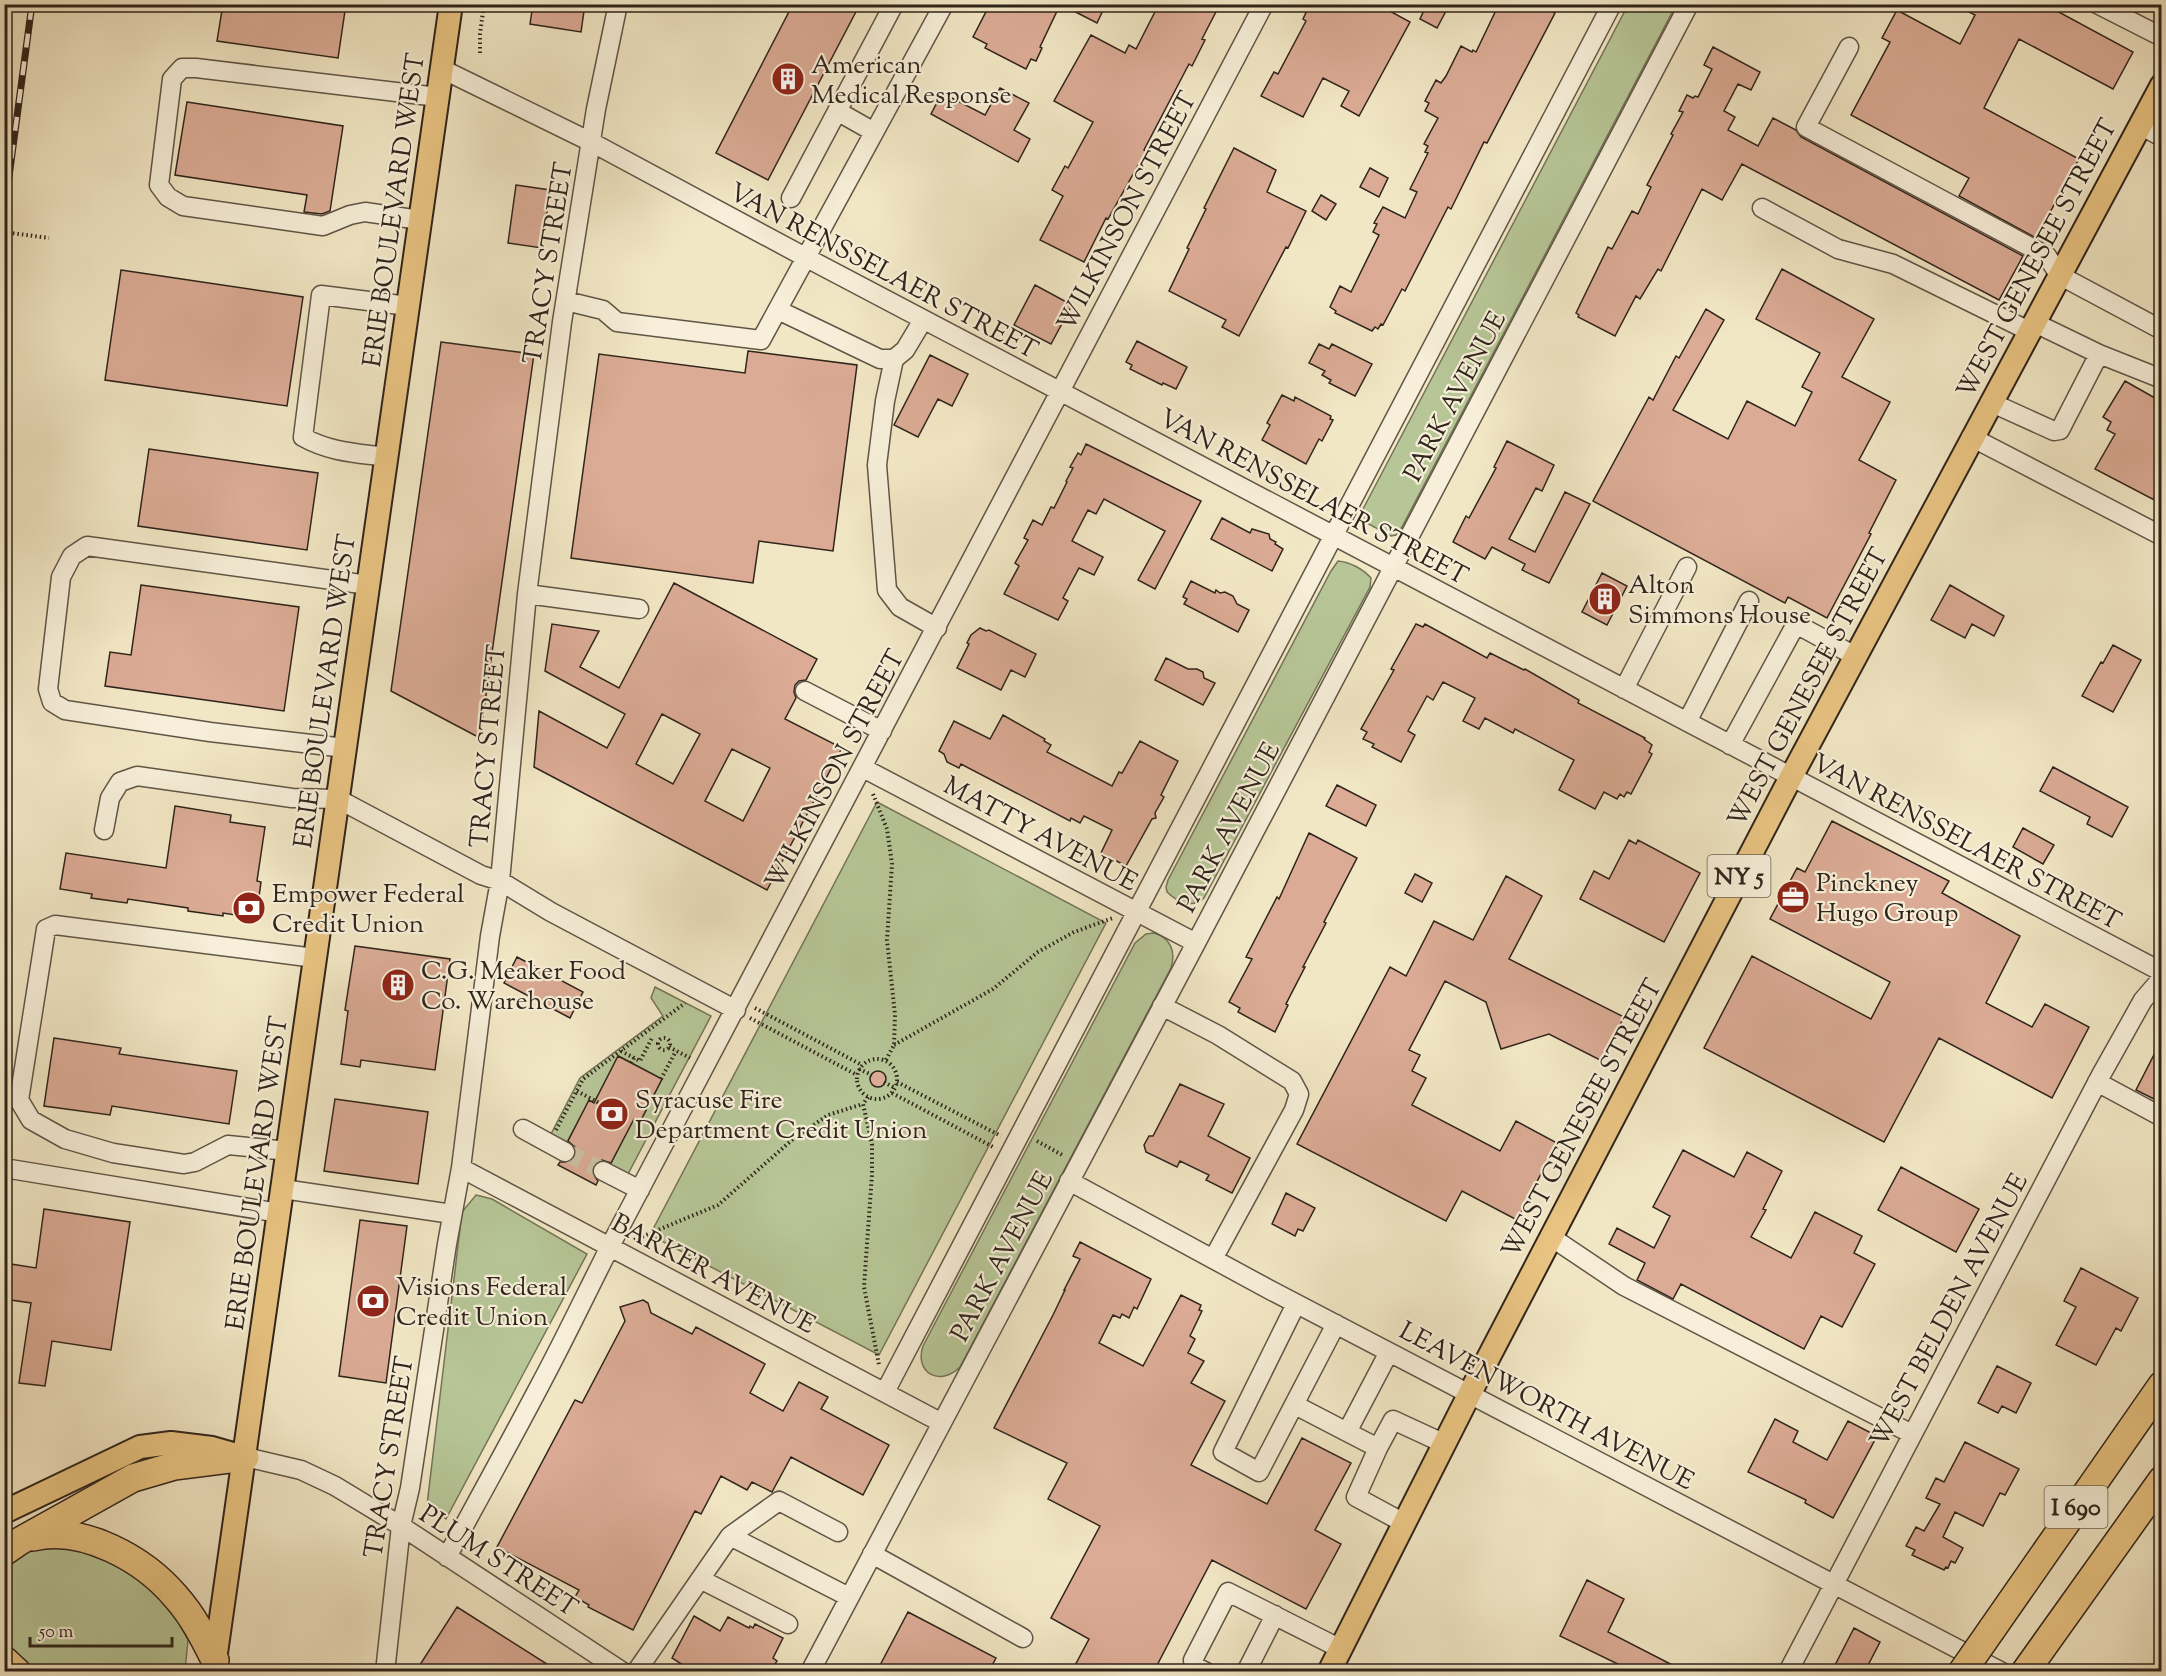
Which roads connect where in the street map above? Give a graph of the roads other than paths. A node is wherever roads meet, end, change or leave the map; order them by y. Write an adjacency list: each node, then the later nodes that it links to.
1 (451, 4): 11 (main road, ERIE BOULEVARD WEST)
2 (618, 4): 18 (street, TRACY STREET)
3 (894, 4): 14 (street)
4 (944, 4): 16 (street)
5 (1264, 4): 33 (street, WILKINSON STREET)
6 (1612, 4): 37 (street, PARK AVENUE)
7 (1689, 4): 39 (street, PARK AVENUE)
8 (2097, 4): 9 (street)
9 (2162, 37)
10 (1849, 47): 23 (street)
11 (442, 69): 13 (main road, ERIE BOULEVARD WEST); 18 (street, VAN RENSSELAER STREET)
12 (2162, 85): 15 (main road, WEST GENESEE STREET / NY 5)
13 (438, 97): 21 (main road, ERIE BOULEVARD WEST); 21 (street)
14 (837, 111): 16 (street); 19 (street)
15 (2140, 125): 17 (street); 23 (main road, WEST GENESEE STREET / NY 5)
16 (874, 132): 22 (street)
17 (2162, 137)
18 (591, 142): 22 (street, VAN RENSSELAER STREET); 24 (street, TRACY STREET)
19 (791, 198)
20 (1762, 208): 28 (street)
21 (420, 220): 25 (main road, ERIE BOULEVARD WEST)
22 (805, 257): 26 (street); 27 (street, VAN RENSSELAER STREET)
23 (2059, 274): 28 (main road, WEST GENESEE STREET / NY 5); 29 (street)
24 (566, 301): 26 (street); 42 (street, TRACY STREET)
25 (408, 306): 36 (main road, ERIE BOULEVARD WEST); 36 (street)
26 (778, 310): 31 (street)
27 (923, 320): 31 (street); 33 (street, VAN RENSSELAER STREET)
28 (2031, 327): 30 (street); 34 (main road, WEST GENESEE STREET / NY 5)
29 (2162, 330)
30 (2099, 354): 32 (street); 34 (street)
31 (894, 359): 45 (street)
32 (2162, 379)
33 (1059, 391): 37 (street, VAN RENSSELAER STREET); 45 (street, WILKINSON STREET)
34 (1990, 402): 35 (main road, WEST GENESEE STREET / NY 5)
35 (1971, 437): 38 (street); 46 (main road, WEST GENESEE STREET / NY 5)
36 (386, 457): 41 (main road, ERIE BOULEVARD WEST)
37 (1334, 535): 39 (street, VAN RENSSELAER STREET); 58 (street, PARK AVENUE)
38 (2162, 537)
39 (1393, 566): 47 (street, VAN RENSSELAER STREET); 59 (street, PARK AVENUE)
40 (1687, 567): 47 (street)
41 (368, 585): 52 (main road, ERIE BOULEVARD WEST); 52 (street)
42 (527, 594): 44 (street); 57 (street, TRACY STREET)
43 (1749, 601): 49 (street)
44 (639, 609)
45 (937, 628): 50 (street, WILKINSON STREET)
46 (1855, 656): 51 (street); 54 (main road, WEST GENESEE STREET / NY 5)
47 (1624, 689): 49 (street, VAN RENSSELAER STREET)
48 (805, 691): 50 (street)
49 (1687, 723): 51 (street, VAN RENSSELAER STREET)
50 (882, 731): 53 (street, WILKINSON STREET)
51 (1730, 745): 54 (street, VAN RENSSELAER STREET)
52 (345, 748): 55 (main road, ERIE BOULEVARD WEST)
53 (863, 768): 58 (street, MATTY AVENUE); 64 (street, WILKINSON STREET)
54 (1791, 777): 61 (street, VAN RENSSELAER STREET); 78 (main road, WEST GENESEE STREET / NY 5)
55 (338, 799): 56 (street); 57 (street); 60 (main road, ERIE BOULEVARD WEST)
56 (104, 830)
57 (500, 881): 64 (street); 71 (street, TRACY STREET)
58 (1136, 911): 59 (street, MATTY AVENUE); 85 (street, PARK AVENUE)
59 (1196, 943): 63 (street, PARK AVENUE)
60 (315, 958): 68 (main road, ERIE BOULEVARD WEST); 68 (street)
61 (2162, 972)
62 (2162, 978): 65 (street, WEST BELDEN AVENUE)
63 (1162, 1006): 73 (street, PARK AVENUE); 80 (street)
64 (738, 1007): 75 (street, WILKINSON STREET)
65 (2097, 1083): 66 (street); 90 (street, WEST BELDEN AVENUE)
66 (2162, 1117)
67 (523, 1130): 69 (street)
68 (288, 1152): 74 (main road, ERIE BOULEVARD WEST)
69 (565, 1152)
70 (4, 1168): 76 (street)
71 (462, 1168): 77 (street, TRACY STREET); 79 (street, BARKER AVENUE)
72 (603, 1171): 75 (street)
73 (1069, 1181): 80 (street, LEAVENWORTH AVENUE); 88 (street, PARK AVENUE)
74 (283, 1189): 76 (main road, ERIE BOULEVARD WEST); 77 (street)
75 (640, 1190): 79 (street, WILKINSON STREET)
76 (279, 1213): 93 (main road, ERIE BOULEVARD WEST)
77 (452, 1214): 97 (street, TRACY STREET)
78 (1551, 1237): 86 (main road, WEST GENESEE STREET / NY 5); 90 (street)
79 (610, 1247): 85 (street, BARKER AVENUE); 102 (street, WILKINSON STREET)
80 (1213, 1259): 81 (street, LEAVENWORTH AVENUE)
81 (1296, 1304): 82 (street, LEAVENWORTH AVENUE); 87 (street)
82 (1336, 1324): 83 (street, LEAVENWORTH AVENUE); 87 (street)
83 (1389, 1352): 86 (street, LEAVENWORTH AVENUE); 89 (street)
84 (2162, 1385): 122 (highway, I 690, bridge)
85 (885, 1392): 88 (street, BARKER AVENUE)
86 (1470, 1393): 91 (main road, WEST GENESEE STREET / NY 5); 104 (street, LEAVENWORTH AVENUE)
87 (1295, 1405): 89 (street)
88 (942, 1423): 101 (street, PARK AVENUE)
89 (1347, 1432): 92 (street)
90 (1912, 1434): 104 (street, WEST BELDEN AVENUE)
91 (1445, 1444): 92 (street); 96 (main road, WEST GENESEE STREET / NY 5)
92 (1378, 1448): 96 (street)
93 (245, 1457): 95 (main road); 97 (street, PLUM STREET); 100 (highway); 112 (main road, ERIE BOULEVARD WEST)
94 (2162, 1480): 111 (highway, I 690)
95 (4, 1512)
96 (1404, 1523): 109 (main road, WEST GENESEE STREET / NY 5)
97 (402, 1526): 102 (street, PLUM STREET); 114 (street, TRACY STREET)
98 (838, 1532): 99 (street)
99 (730, 1536): 103 (street); 105 (street)
100 (12, 1546): 112 (highway)
101 (872, 1554): 105 (street, PARK AVENUE); 108 (street)
102 (447, 1557): 115 (street, PLUM STREET)
103 (700, 1579): 107 (street); 116 (street)
104 (1833, 1584): 121 (street, WEST BELDEN AVENUE); 123 (street, LEAVENWORTH AVENUE)
105 (849, 1597): 117 (street, PARK AVENUE)
106 (1275, 1615): 109 (street); 118 (street); 119 (street)
107 (788, 1624)
108 (1023, 1638)
109 (1341, 1648): 120 (main road, WEST GENESEE STREET / NY 5)
110 (4, 1660): 113 (highway)
111 (2032, 1662)
112 (214, 1666)
113 (17, 1671)
114 (385, 1671)
115 (623, 1671)
116 (636, 1671)
117 (810, 1671)
118 (1206, 1671)
119 (1246, 1671)
120 (1329, 1671)
121 (1788, 1671)
122 (1962, 1671)
123 (2002, 1671)

